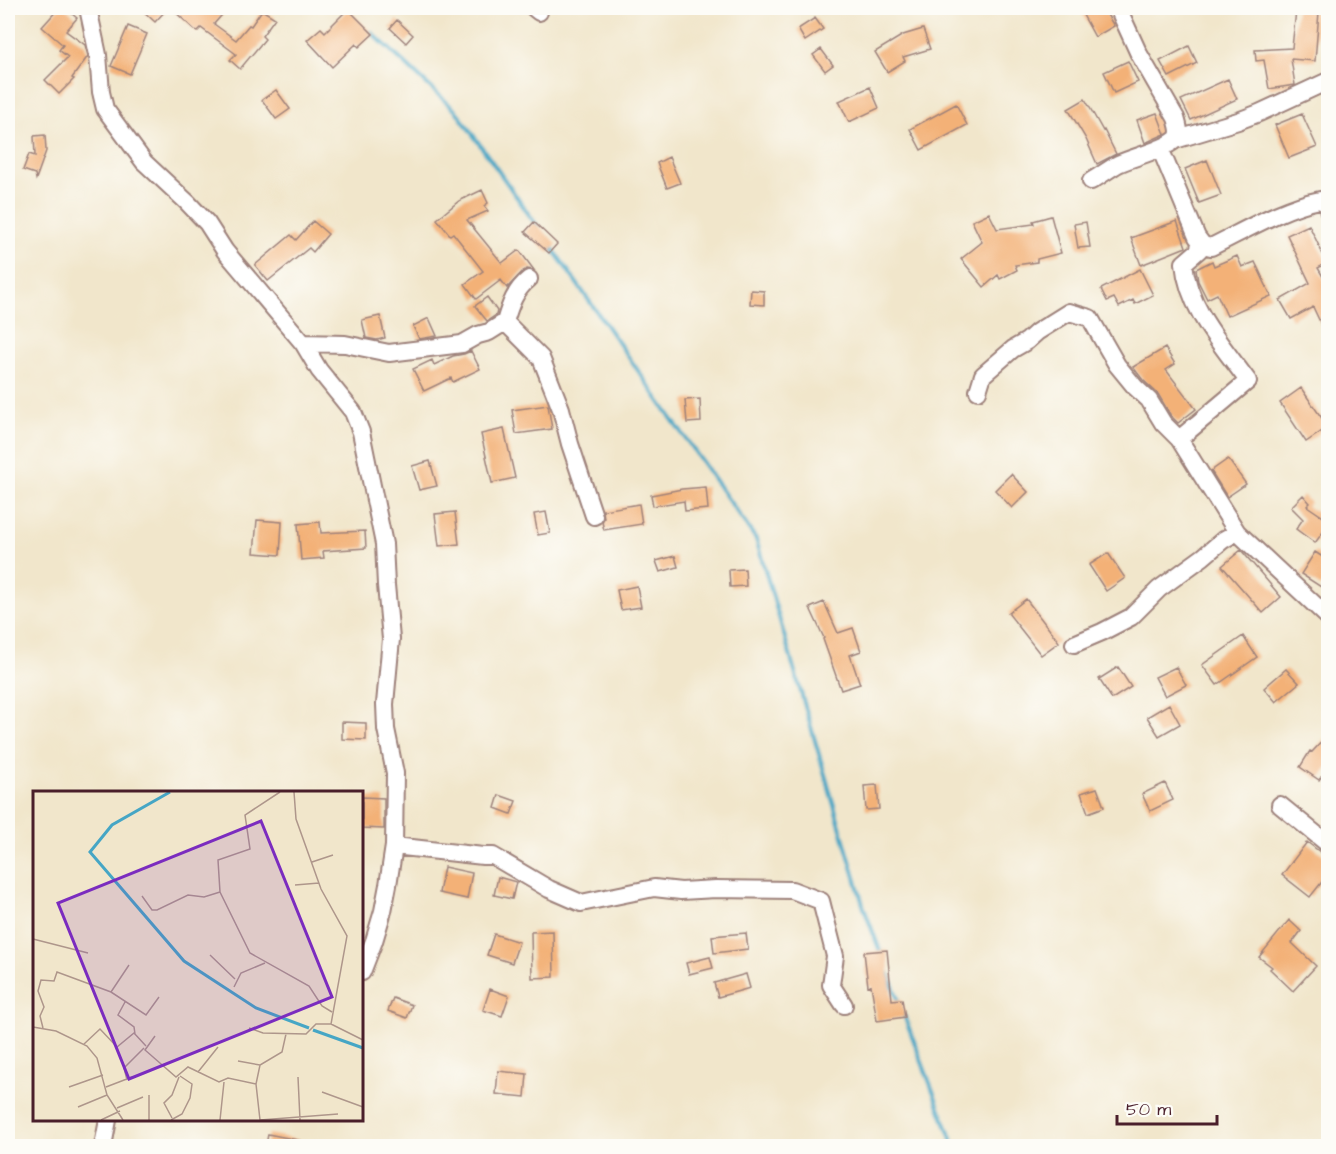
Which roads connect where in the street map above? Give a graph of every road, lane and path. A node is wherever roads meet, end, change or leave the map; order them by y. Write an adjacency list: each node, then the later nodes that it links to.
1 (88, 8): 10 (street)
2 (1118, 8): 4 (street)
3 (1329, 81): 4 (street)
4 (1167, 144): 5 (street); 7 (street)
5 (1091, 181)
6 (1329, 208): 7 (street)
7 (1200, 241): 12 (street)
8 (529, 279): 9 (street)
9 (505, 322): 10 (street); 13 (street)
10 (303, 344): 19 (street)
11 (978, 391): 12 (street)
12 (1179, 439): 14 (street)
13 (594, 516)
14 (1238, 532): 15 (street); 16 (street)
15 (1329, 616)
16 (1074, 644)
17 (1280, 805): 18 (street)
18 (1329, 844)
19 (394, 846): 20 (street); 21 (street)
20 (363, 969)
21 (844, 1005)
22 (108, 1121): 23 (street)
23 (103, 1146)

